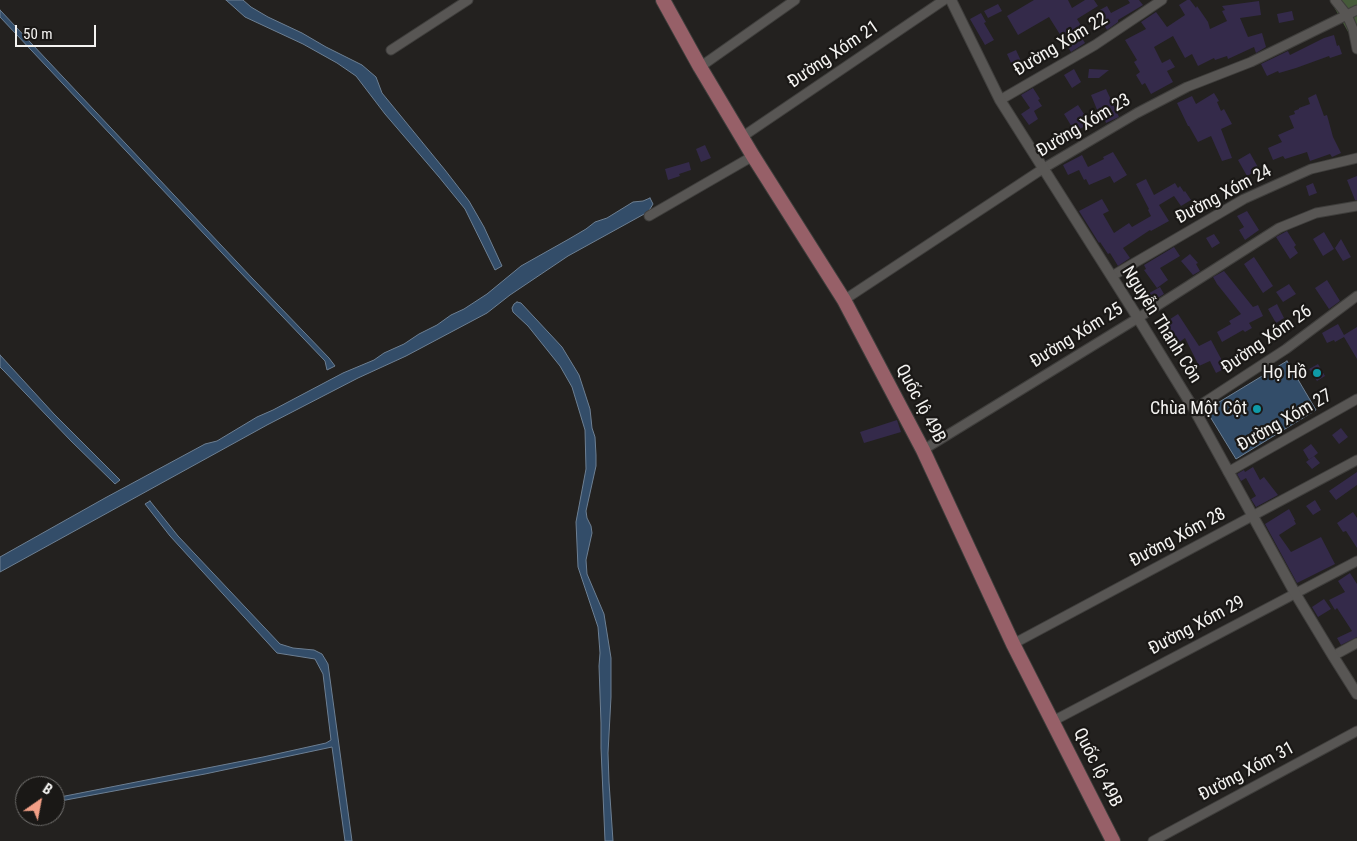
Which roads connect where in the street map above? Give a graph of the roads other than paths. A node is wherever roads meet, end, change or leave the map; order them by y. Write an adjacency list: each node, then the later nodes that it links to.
1 (468, 0): 11 (street)
2 (663, 0): 12 (main road, Quốc lộ 49B)
3 (796, 0): 12 (street)
4 (944, 0): 14 (street, Đường Xóm 21)
5 (951, 0): 13 (street, Nguyễn Thanh Côn)
6 (1162, 0): 13 (street, Đường Xóm 22)
7 (1335, 0): 9 (street)
8 (1357, 10): 9 (street, Đường Xóm 23)
9 (1347, 15): 10 (street); 17 (street, Đường Xóm 23)
10 (1357, 49)
11 (392, 50)
12 (700, 66): 14 (main road, Quốc lộ 49B)
13 (1000, 100): 17 (street, Nguyễn Thanh Côn)
14 (742, 137): 15 (main road, Quốc lộ 49B)
15 (753, 156): 19 (street); 22 (main road, Quốc lộ 49B)
16 (1357, 158): 20 (street, Đường Xóm 24)
17 (1044, 168): 20 (street, Nguyễn Thanh Côn); 22 (street, Đường Xóm 23)
18 (1357, 206): 23 (street, Đường Xóm 25)
19 (648, 216)
20 (1112, 276): 23 (street, Nguyễn Thanh Côn)
21 (1357, 296): 25 (street, Đường Xóm 26)
22 (844, 300): 26 (main road, Quốc lộ 49B)
23 (1138, 318): 25 (street, Nguyễn Thanh Côn); 26 (street, Đường Xóm 25)
24 (1357, 399): 28 (street, Đường Xóm 27)
25 (1194, 409): 28 (street, Nguyễn Thanh Côn)
26 (923, 450): 33 (main road, Quốc lộ 49B)
27 (1357, 460): 29 (street, Đường Xóm 28)
28 (1228, 472): 29 (street, Nguyễn Thanh Côn)
29 (1252, 516): 31 (street, Nguyễn Thanh Côn); 33 (street, Đường Xóm 28)
30 (1357, 561): 31 (street, Đường Xóm 29)
31 (1295, 593): 34 (street, Nguyễn Thanh Côn); 36 (street, Đường Xóm 29)
32 (1357, 643): 34 (street)
33 (1013, 644): 36 (main road, Quốc lộ 49B)
34 (1333, 656): 35 (street, Nguyễn Thanh Côn)
35 (1357, 694)
36 (1053, 721): 38 (main road, Quốc lộ 49B)
37 (1357, 732): 39 (street, Đường Xóm 31)
38 (1113, 841)
39 (1153, 841)

